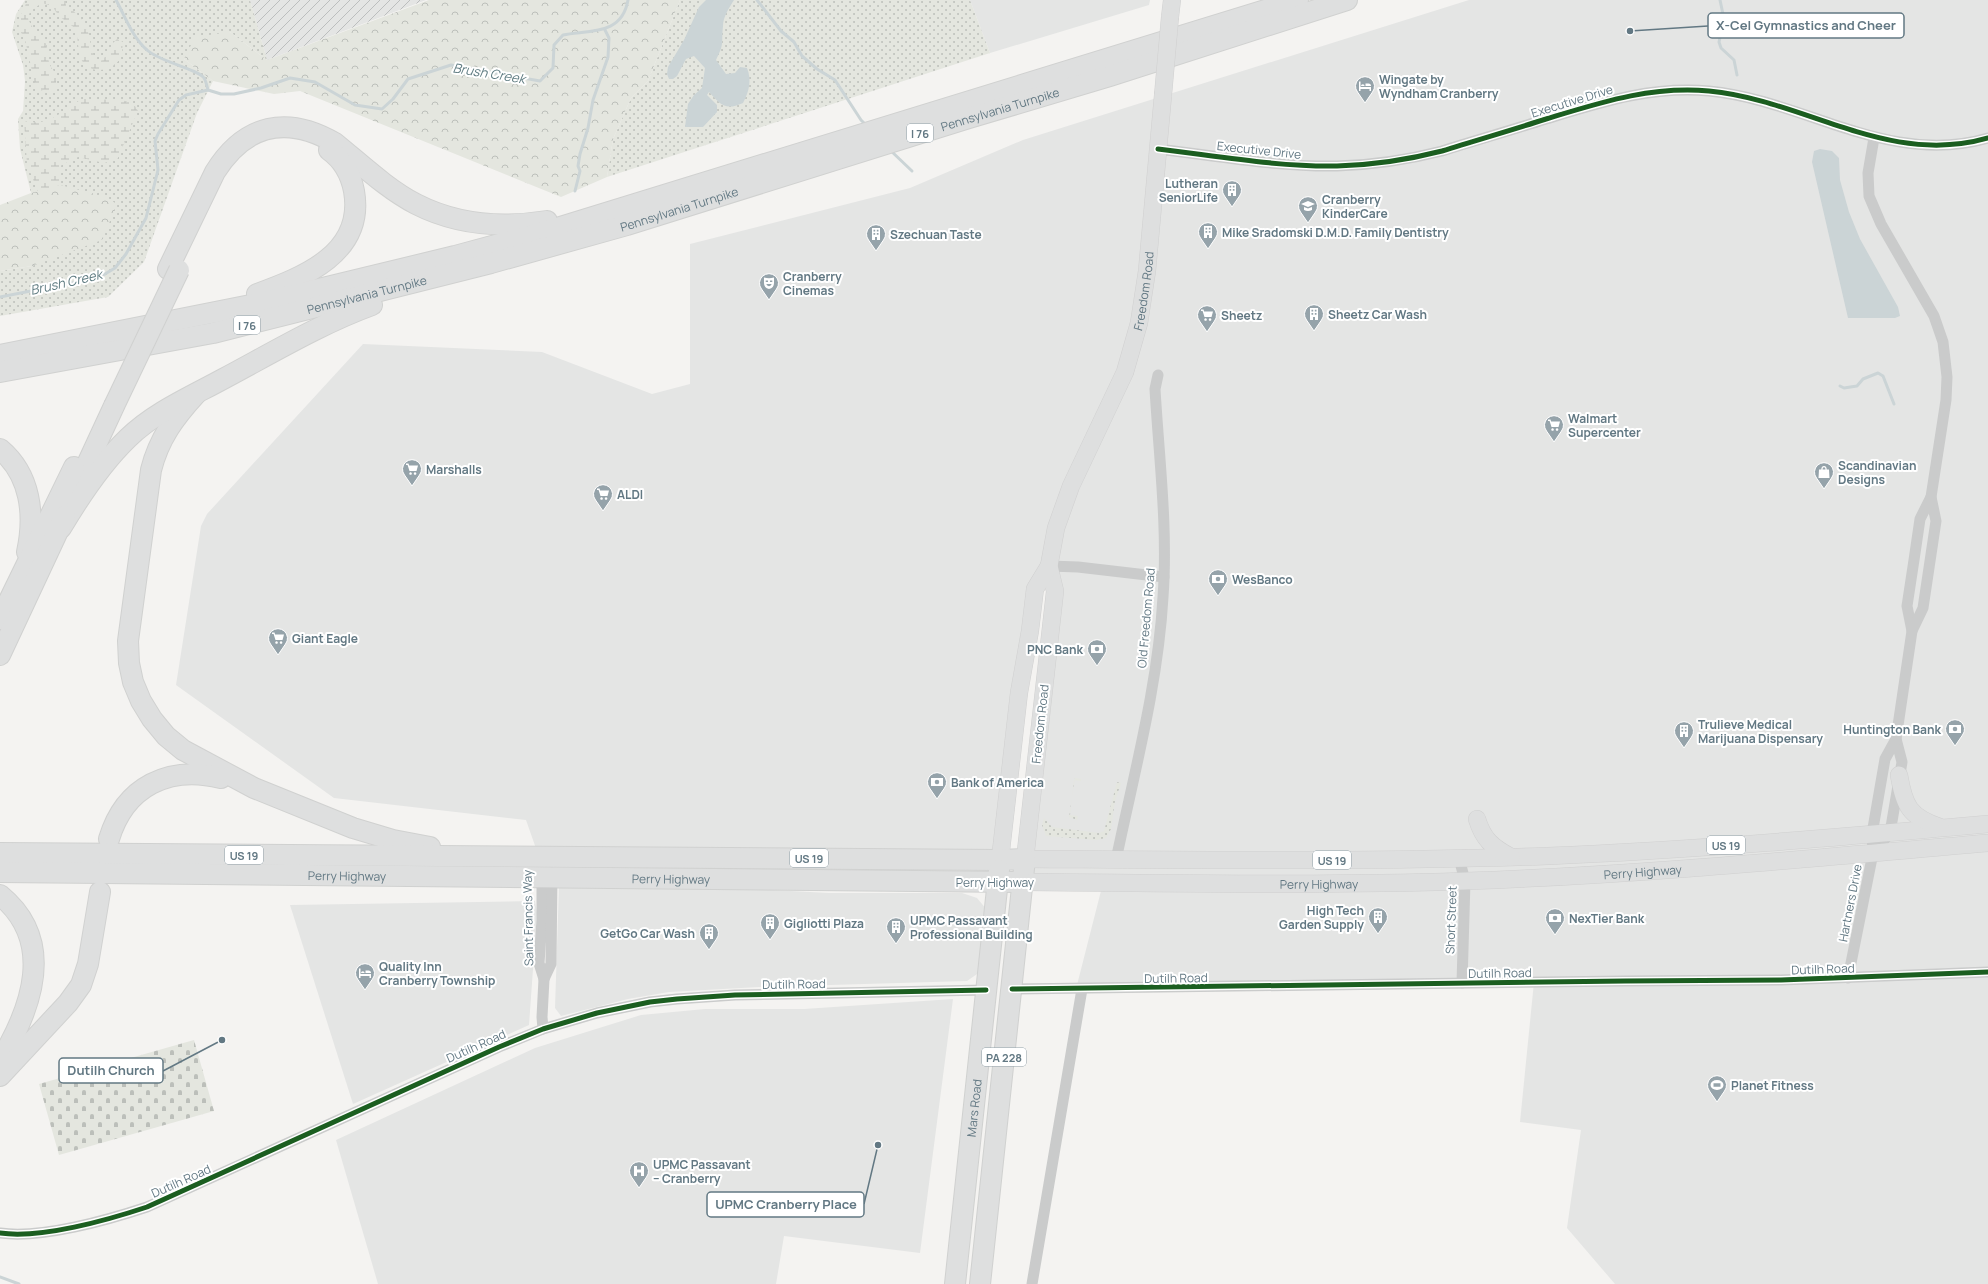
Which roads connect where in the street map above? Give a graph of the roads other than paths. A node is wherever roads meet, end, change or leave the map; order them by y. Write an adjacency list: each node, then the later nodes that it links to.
1 (1172, 0): 6 (main road, Freedom Road, bridge)
2 (1298, 0): 7 (highway, Pennsylvania Turnpike / I 76)
3 (1347, 0): 8 (highway, Pennsylvania Turnpike / I 76)
4 (1874, 138): 5 (street, Executive Drive); 6 (street, Executive Drive); 17 (street)
5 (1988, 138)
6 (1158, 149): 19 (main road, Freedom Road)
7 (617, 209): 9 (highway); 10 (highway, Pennsylvania Turnpike / I 76)
8 (491, 263): 12 (highway, Pennsylvania Turnpike / I 76); 14 (highway)
9 (174, 270): 10 (highway); 15 (highway, bridge)
10 (146, 327): 11 (highway, Pennsylvania Turnpike / I 76)
11 (0, 355)
12 (0, 372)
13 (1158, 375): 21 (street, Old Freedom Road)
14 (196, 394): 18 (highway); 27 (highway)
15 (108, 406): 18 (highway); 20 (highway)
16 (0, 449): 20 (highway)
17 (1931, 497): 23 (street); 23 (street)
18 (61, 528): 24 (highway)
19 (1049, 566): 21 (street); 41 (main road, Freedom Road); 42 (main road, Freedom Road)
20 (21, 576): 22 (highway)
21 (1164, 577): 43 (street, Old Freedom Road)
22 (0, 620)
23 (1912, 631): 25 (street)
24 (0, 655)
25 (1896, 739): 26 (street); 32 (street, Hartners Drive)
26 (1899, 775): 30 (main road); 31 (street)
27 (254, 788): 33 (highway); 37 (highway)
28 (1476, 819): 39 (main road)
29 (1988, 824): 30 (main road, Perry Highway / US 19)
30 (1942, 828): 31 (main road, Perry Highway / US 19)
31 (1890, 833): 32 (main road, Perry Highway / US 19); 36 (street)
32 (1872, 834): 36 (street, Hartners Drive); 39 (main road, Perry Highway / US 19)
33 (109, 839)
34 (1988, 843): 36 (main road, Perry Highway / US 19)
35 (0, 853): 37 (highway, Perry Highway / US 19)
36 (1873, 853): 46 (main road, Perry Highway / US 19); 52 (street, Hartners Drive)
37 (488, 856): 38 (highway, Perry Highway / US 19)
38 (544, 857): 42 (highway, Perry Highway / US 19); 45 (street, Saint Francis Way)
39 (1511, 857): 40 (main road, Perry Highway / US 19)
40 (1465, 858): 43 (main road, Perry Highway / US 19); 46 (street, Short Street)
41 (1025, 859): 42 (highway, Perry Highway / US 19); 43 (main road, Perry Highway / US 19); 47 (highway, Freedom Road / PA 228)
42 (1000, 860): 48 (highway, Mars Road / PA 228)
43 (1116, 860)
44 (0, 872): 45 (highway, Perry Highway / US 19)
45 (547, 876): 48 (highway, Perry Highway / US 19); 57 (street, Saint Francis Way)
46 (1465, 881): 47 (main road, Perry Highway / US 19); 53 (street, Short Street)
47 (1023, 882): 48 (highway, Perry Highway / US 19); 54 (highway, Mars Road / PA 228)
48 (998, 883): 56 (highway, Mars Road / PA 228)
49 (100, 892): 59 (highway)
50 (0, 895): 58 (highway)
51 (1988, 972): 52 (street, Dutilh Road)
52 (1848, 978): 53 (street, Dutilh Road)
53 (1462, 983): 55 (street, Dutilh Road)
54 (1012, 989): 55 (street, Dutilh Road); 62 (highway, Mars Road / PA 228)
55 (1082, 989): 63 (street)
56 (986, 990): 57 (street, Dutilh Road); 61 (highway, Mars Road / PA 228)
57 (543, 1029): 60 (street, Dutilh Road)
58 (0, 1061)
59 (0, 1076)
60 (0, 1233)
61 (954, 1278)
62 (980, 1284)
63 (1032, 1284)

